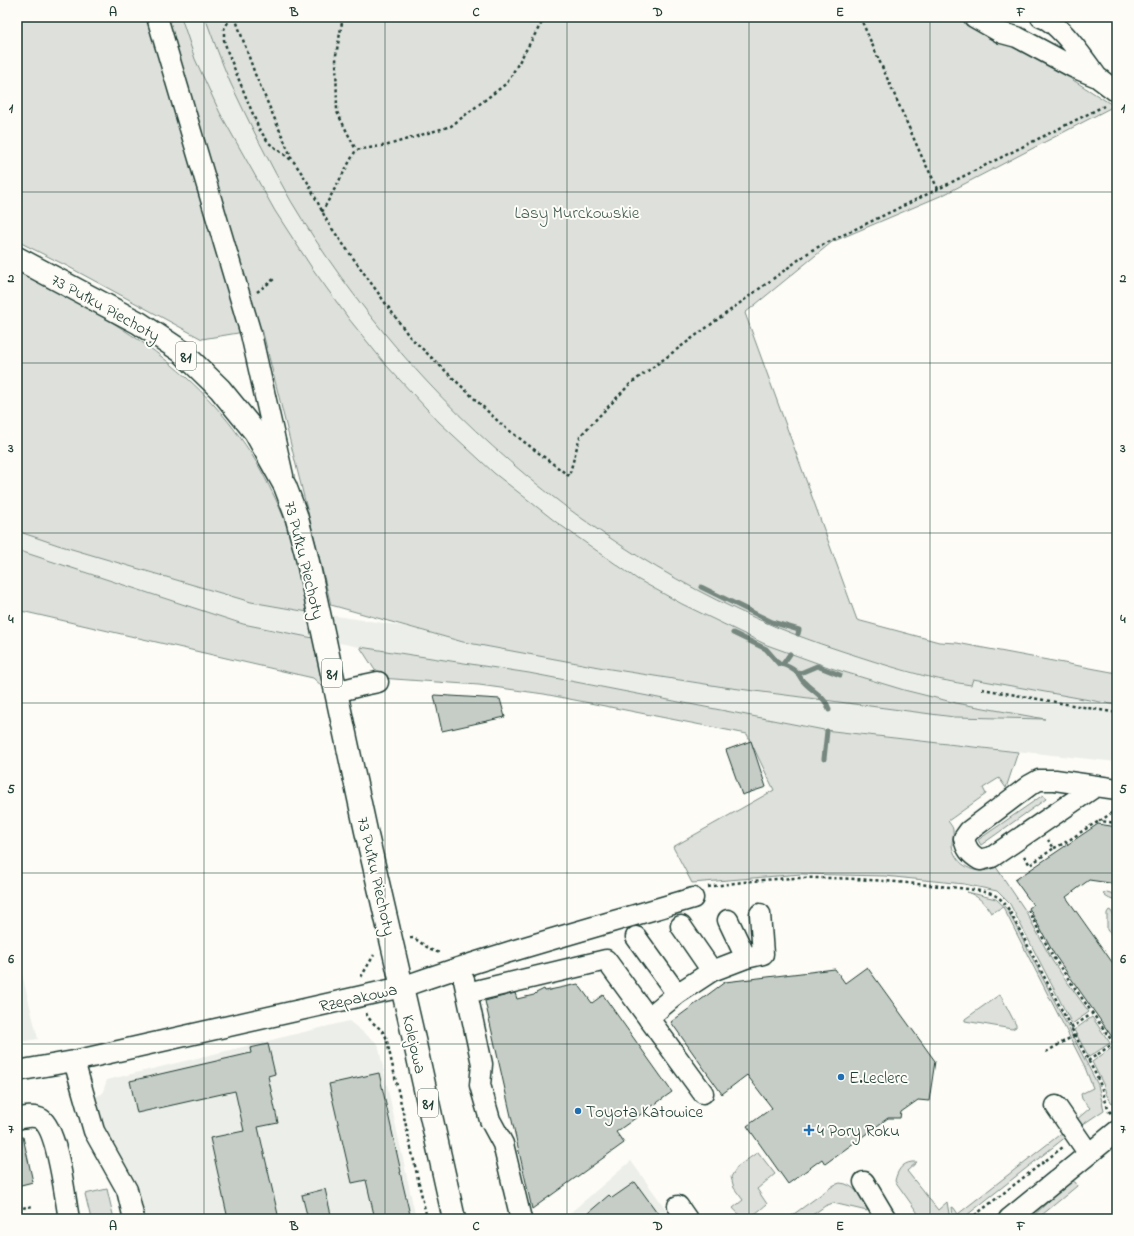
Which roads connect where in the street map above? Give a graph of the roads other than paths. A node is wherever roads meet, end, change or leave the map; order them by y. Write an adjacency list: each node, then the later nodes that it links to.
1 (157, 17): 9 (street)
2 (974, 17): 5 (street)
3 (1032, 17): 5 (street)
4 (1041, 17): 6 (street)
5 (1017, 37): 6 (street)
6 (1097, 77): 7 (street)
7 (1114, 98)
8 (17, 258): 9 (main road, 73 Pułku Piechoty / 81)
9 (285, 486): 11 (main road, 73 Pułku Piechoty / 81)
10 (378, 682): 11 (street)
11 (336, 692): 22 (main road, 73 Pułku Piechoty / 81)
12 (1096, 786): 12 (street); 13 (street)
13 (1117, 788)
14 (699, 893): 20 (street, Rzepakowa)
15 (760, 914): 19 (street)
16 (728, 920): 19 (street)
17 (681, 926): 21 (street)
18 (636, 937): 24 (street)
19 (746, 958): 21 (street)
20 (462, 967): 22 (street, Rzepakowa); 23 (street)
21 (712, 971): 24 (street)
22 (402, 987): 26 (street, Rzepakowa); 36 (main road, Kolejowa / 81)
23 (467, 993): 25 (street); 37 (street)
24 (677, 994): 25 (street)
25 (648, 1018): 28 (street)
26 (74, 1061): 27 (street, Rzepakowa); 35 (street)
27 (17, 1071)
28 (703, 1093)
29 (1056, 1106): 32 (street)
30 (17, 1119): 34 (street)
31 (1117, 1131): 32 (street)
32 (1089, 1154): 39 (street)
33 (864, 1182): 38 (street)
34 (69, 1219)
35 (134, 1219)
36 (454, 1219)
37 (521, 1219)
38 (886, 1219)
39 (1009, 1219)

